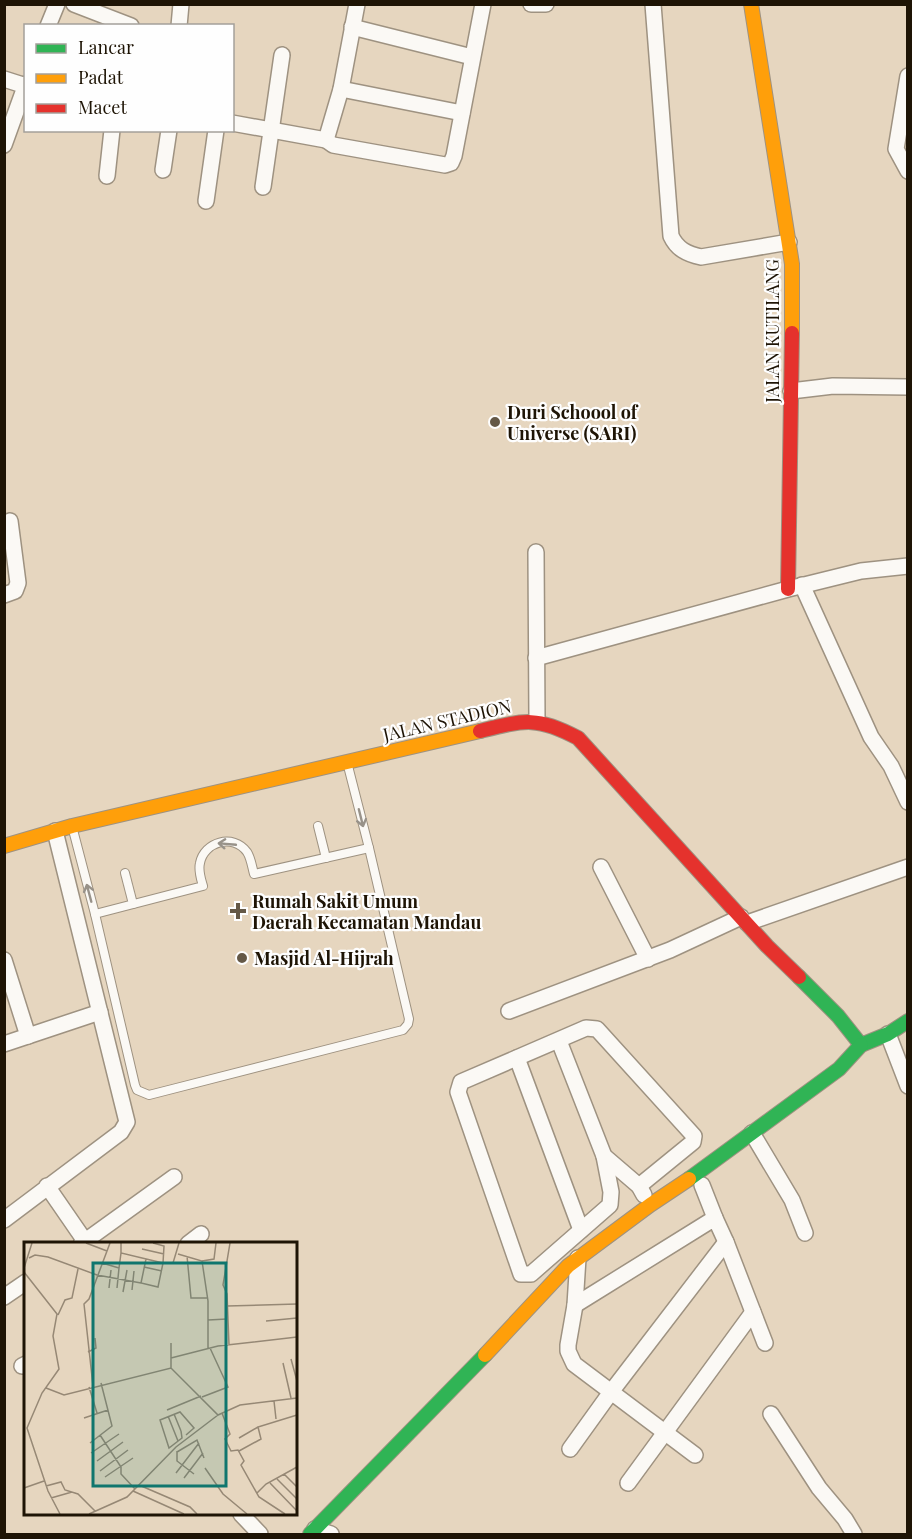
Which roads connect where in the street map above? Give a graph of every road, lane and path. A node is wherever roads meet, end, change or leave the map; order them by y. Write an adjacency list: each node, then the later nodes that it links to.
1 (57, 4): 10 (street)
2 (74, 4): 11 (street)
3 (181, 4): 12 (street)
4 (357, 4): 13 (street)
5 (483, 4): 15 (street)
6 (531, 4): 7 (street)
7 (546, 4)
8 (653, 4): 34 (street)
9 (751, 4): 34 (street, JALAN KUTILANG)
10 (49, 24)
11 (126, 24)
12 (179, 24)
13 (352, 27): 15 (street); 20 (street)
14 (282, 55): 23 (street)
15 (472, 57): 21 (street)
16 (908, 75): 30 (street)
17 (4, 79): 18 (street)
18 (24, 85)
19 (24, 88): 28 (street)
20 (341, 89): 21 (street); 27 (street)
21 (462, 113): 27 (street)
22 (234, 123): 23 (street)
23 (271, 130): 27 (street); 32 (street)
24 (112, 132): 31 (street)
25 (169, 132): 29 (street)
26 (216, 132): 33 (street)
27 (326, 140)
28 (4, 145)
29 (163, 170)
30 (908, 171)
31 (107, 176)
32 (263, 187)
33 (206, 201)
34 (789, 242): 36 (street, JALAN KUTILANG)
35 (908, 387): 36 (street)
36 (791, 391): 40 (street, JALAN KUTILANG)
37 (10, 520): 41 (street)
38 (536, 552): 42 (street)
39 (908, 566): 40 (street)
40 (795, 587): 42 (street); 45 (street)
41 (4, 595)
42 (536, 658): 43 (street)
43 (537, 721): 44 (street, JALAN STADION); 57 (street, JALAN STADION)
44 (347, 761): 46 (street, JALAN STADION); 50 (lane, one-way to 50)
45 (908, 802)
46 (72, 826): 48 (street, JALAN STADION); 56 (lane, one-way to 46)
47 (318, 826): 51 (lane)
48 (55, 831): 49 (street, JALAN STADION); 61 (street)
49 (4, 846)
50 (369, 848): 51 (lane); 56 (lane)
51 (326, 858): 55 (lane, one-way to 55)
52 (601, 867): 58 (street)
53 (908, 867): 57 (street)
54 (125, 873): 55 (lane)
55 (133, 904): 56 (lane)
56 (95, 914)
57 (744, 920): 58 (street); 67 (street, JALAN STADION)
58 (648, 959): 60 (street)
59 (5, 966): 64 (street)
60 (509, 1011)
61 (100, 1012): 64 (street); 74 (street)
62 (908, 1021): 63 (street)
63 (888, 1034): 67 (street); 69 (street)
64 (28, 1036): 66 (street)
65 (559, 1041): 68 (street); 71 (street); 75 (street)
66 (4, 1044)
67 (861, 1045): 70 (street)
68 (517, 1058): 79 (street); 79 (street)
69 (908, 1086)
70 (753, 1133): 76 (street); 80 (street)
71 (604, 1156): 75 (street); 79 (street)
72 (174, 1178): 82 (street)
73 (702, 1185): 77 (street)
74 (48, 1186): 78 (street); 82 (street)
75 (639, 1186): 76 (street)
76 (650, 1205): 85 (street)
77 (715, 1218): 84 (street); 88 (street)
78 (4, 1220)
79 (581, 1230)
80 (805, 1233)
81 (201, 1234): 83 (street)
82 (84, 1242)
83 (191, 1242)
84 (726, 1242): 89 (street); 91 (street)
85 (578, 1258): 88 (street); 98 (street)
86 (24, 1283): 87 (street)
87 (4, 1297)
88 (575, 1305): 91 (street)
89 (753, 1312): 90 (street); 93 (street)
90 (765, 1343)
91 (611, 1392): 93 (street); 94 (street)
92 (771, 1414): 101 (street)
93 (664, 1432): 95 (street); 96 (street)
94 (570, 1449)
95 (695, 1455)
96 (628, 1483)
97 (242, 1515): 99 (street)
98 (312, 1532): 100 (street)
99 (260, 1534)
100 (331, 1534)
101 (854, 1534)

